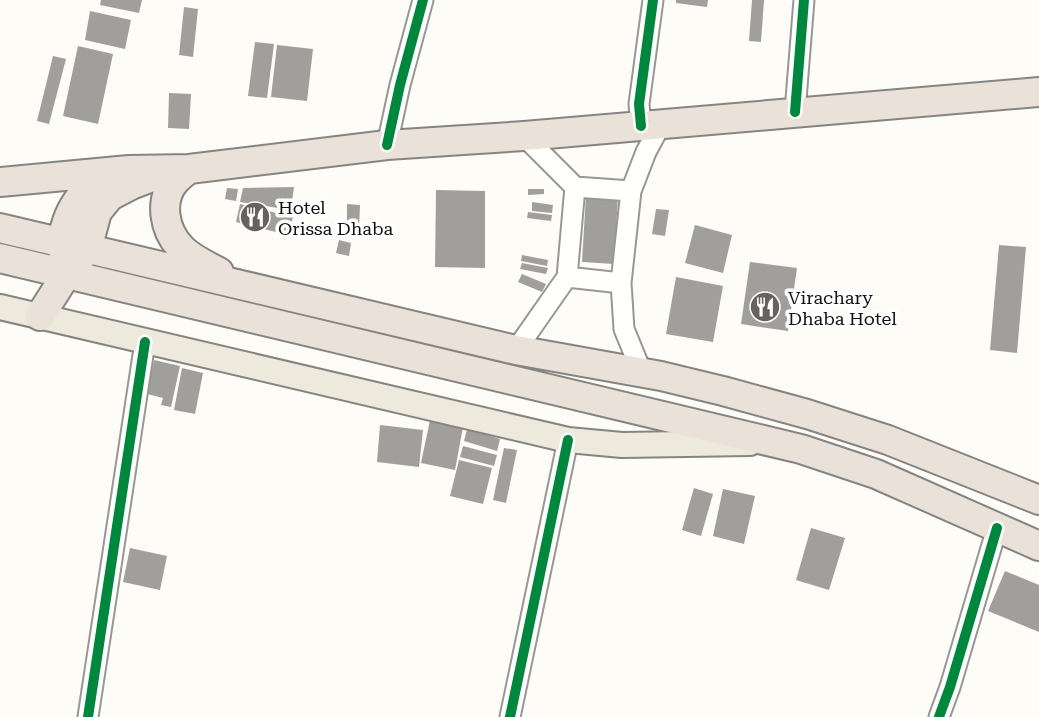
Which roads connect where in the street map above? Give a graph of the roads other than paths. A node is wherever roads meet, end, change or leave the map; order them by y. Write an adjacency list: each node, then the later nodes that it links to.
1 (423, 0): 8 (street)
2 (653, 0): 6 (street)
3 (804, 0): 5 (street)
4 (1039, 92): 5 (highway)
5 (795, 113): 6 (highway)
6 (651, 125): 7 (highway); 13 (street)
7 (524, 136): 8 (highway); 12 (street)
8 (387, 145): 9 (highway)
9 (189, 169): 10 (highway); 15 (highway); 20 (highway)
10 (129, 170): 11 (highway); 15 (highway)
11 (0, 180)
12 (575, 187): 13 (street); 18 (street)
13 (631, 191): 19 (street)
14 (0, 228): 15 (highway)
15 (75, 246): 17 (highway); 20 (highway)
16 (0, 258): 17 (highway)
17 (66, 275): 22 (highway); 27 (highway)
18 (567, 277): 19 (street); 24 (street)
19 (621, 283): 25 (street)
20 (266, 290): 24 (highway)
21 (0, 307): 22 (main road)
22 (40, 316): 23 (main road)
23 (145, 342): 26 (main road); 31 (street)
24 (516, 350): 25 (highway)
25 (642, 373): 28 (highway)
26 (568, 440): 27 (main road); 32 (street)
27 (801, 449): 29 (highway)
28 (1039, 500)
29 (997, 528): 30 (highway); 33 (street)
30 (1039, 547)
31 (91, 716)
32 (510, 717)
33 (939, 717)

